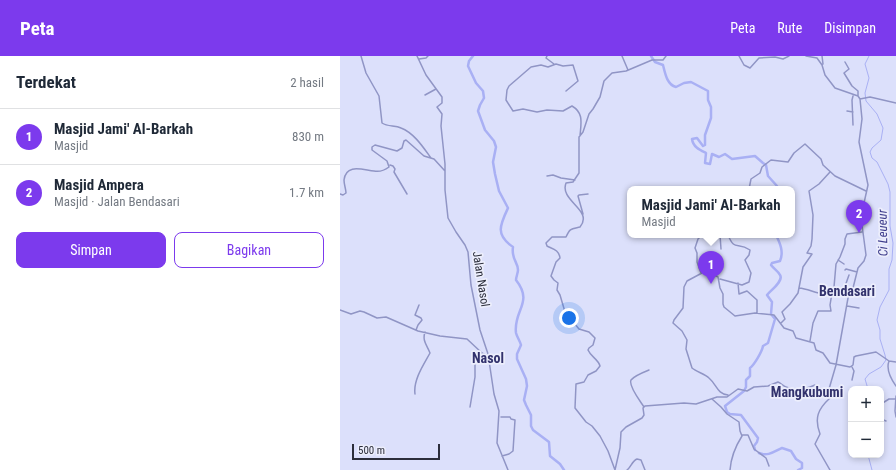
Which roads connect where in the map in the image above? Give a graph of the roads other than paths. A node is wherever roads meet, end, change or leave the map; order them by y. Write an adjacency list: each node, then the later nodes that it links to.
1 (361, 56): 28 (street)
2 (417, 56): 11 (street, Jalan Nasol)
3 (428, 56): 11 (street)
4 (547, 56): 13 (street)
5 (622, 56): 15 (street)
6 (666, 56): 15 (street)
7 (739, 56): 8 (street)
8 (789, 56)
9 (806, 56): 14 (street)
10 (822, 56): 14 (street)
11 (419, 59): 18 (street, Jalan Nasol)
12 (845, 62): 16 (street)
13 (554, 64): 19 (street); 27 (street)
14 (823, 67): 21 (street)
15 (628, 70): 27 (street)
16 (849, 82): 17 (street); 22 (street)
17 (848, 86)
18 (436, 89): 20 (street); 30 (street, Jalan Nasol)
19 (566, 91)
20 (426, 95)
21 (853, 96): 22 (street); 25 (street)
22 (860, 98): 23 (street); 35 (street)
23 (896, 103)
24 (847, 111): 25 (street)
25 (853, 112): 26 (street)
26 (853, 125)
27 (580, 136): 33 (street)
28 (431, 158): 29 (street); 30 (street)
29 (389, 165): 36 (street); 37 (street)
30 (445, 171): 68 (street, Jalan Nasol)
31 (830, 172): 34 (street); 35 (street); 53 (street)
32 (547, 176): 33 (street)
33 (575, 180): 39 (street)
34 (750, 186)
35 (867, 192): 40 (street)
36 (340, 194)
37 (407, 194)
38 (588, 194): 39 (street)
39 (583, 214): 92 (street)
40 (863, 232): 45 (street); 48 (street)
41 (699, 238): 49 (street)
42 (720, 238): 44 (street)
43 (729, 238): 52 (street)
44 (721, 249)
45 (838, 260): 46 (street); 54 (street)
46 (844, 264)
47 (845, 270): 48 (street)
48 (857, 272): 57 (street)
49 (701, 273): 51 (street); 78 (street)
50 (849, 275): 55 (street)
51 (719, 279): 52 (street); 62 (street)
52 (738, 283): 62 (street)
53 (799, 288): 56 (street); 63 (street)
54 (837, 288): 55 (street); 56 (street)
55 (844, 289): 57 (street)
56 (832, 293): 66 (street)
57 (851, 293): 59 (street)
58 (419, 305): 64 (street)
59 (847, 306): 60 (street); 71 (street)
60 (859, 308)
61 (340, 310): 64 (street)
62 (757, 313): 63 (street)
63 (781, 324): 66 (street)
64 (416, 330): 65 (street)
65 (425, 332): 67 (street); 77 (street)
66 (810, 341): 71 (street)
67 (482, 353): 68 (street); 82 (street)
68 (489, 357): 89 (street, Jalan Nasol)
69 (889, 361): 70 (street); 72 (street); 75 (street)
70 (896, 362)
71 (836, 365): 72 (street); 76 (street)
72 (852, 367): 74 (street)
73 (649, 370): 83 (street)
74 (852, 380)
75 (896, 386)
76 (829, 390): 78 (street); 86 (street)
77 (415, 394)
78 (728, 395): 80 (street)
79 (896, 398): 81 (street); 85 (street)
80 (712, 399): 83 (street); 88 (street)
81 (884, 402)
82 (470, 407)
83 (644, 407): 92 (street)
84 (501, 416): 89 (street)
85 (896, 418)
86 (817, 428): 87 (street); 96 (street)
87 (816, 431)
88 (742, 435): 90 (street); 95 (street)
89 (502, 456): 91 (street, Jalan Nasol)
90 (769, 466)
91 (508, 470)
92 (615, 470)
93 (627, 470): 94 (street)
94 (645, 470)
95 (730, 470)
96 (830, 470)

